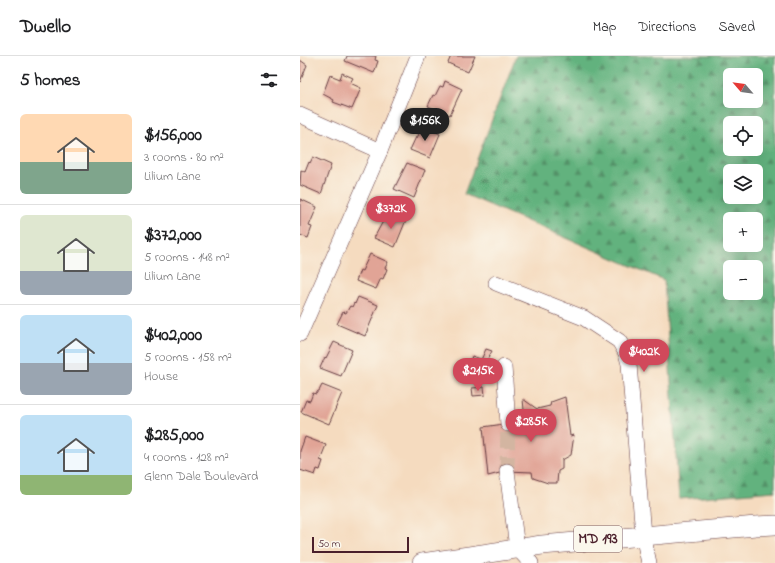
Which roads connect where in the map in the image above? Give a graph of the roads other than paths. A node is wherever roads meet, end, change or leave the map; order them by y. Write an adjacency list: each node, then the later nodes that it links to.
1 (418, 56): 3 (street)
2 (300, 115): 3 (street)
3 (380, 150): 5 (street)
4 (496, 283): 11 (street)
5 (304, 313): 6 (street)
6 (300, 334)
7 (504, 367): 8 (street)
8 (508, 424)
9 (508, 471): 12 (street)
10 (775, 525): 11 (main road, MD 193)
11 (643, 535): 12 (main road, MD 193); 15 (street)
12 (517, 548): 13 (main road, MD 193); 14 (street)
13 (422, 563)
14 (531, 563)
15 (649, 563)

